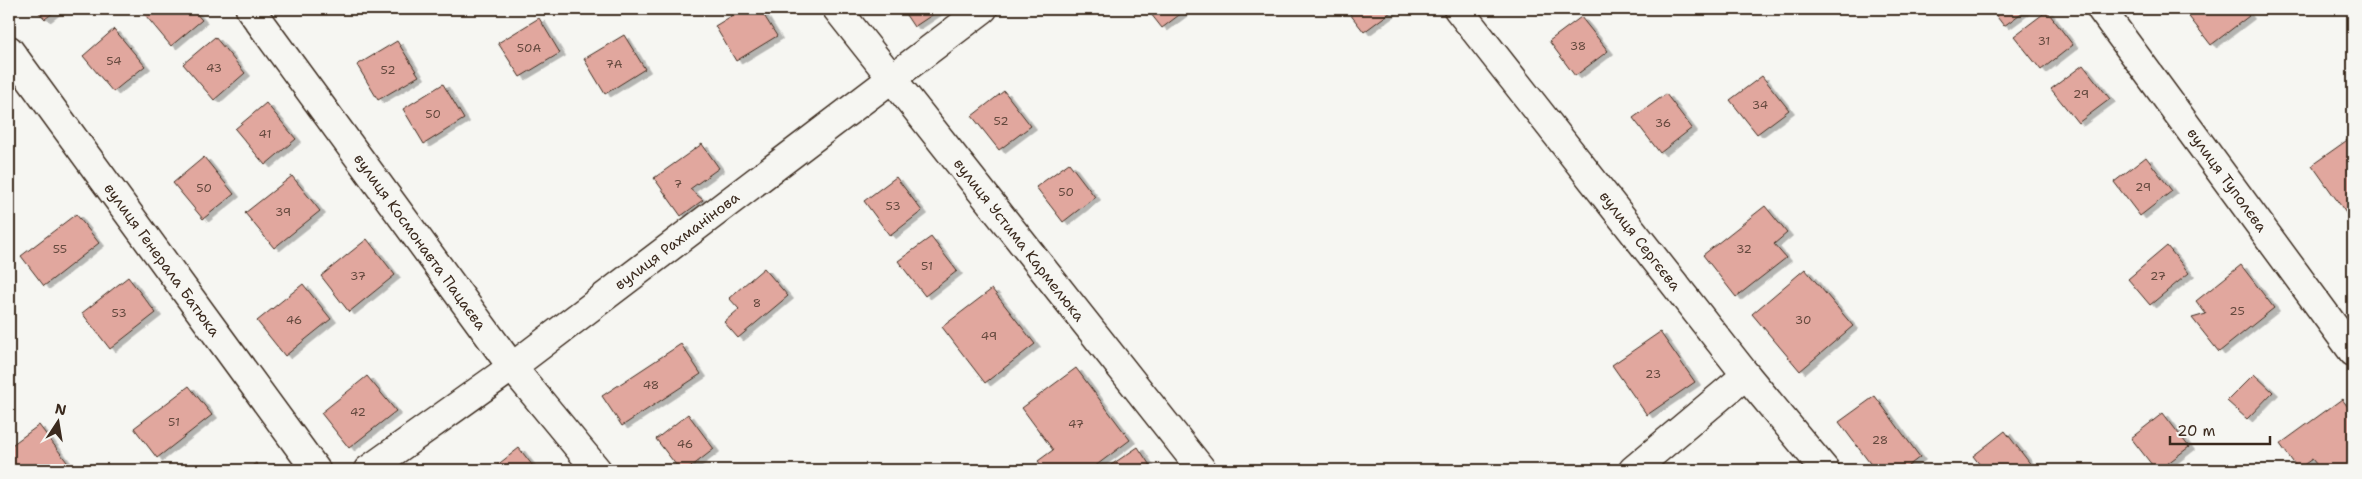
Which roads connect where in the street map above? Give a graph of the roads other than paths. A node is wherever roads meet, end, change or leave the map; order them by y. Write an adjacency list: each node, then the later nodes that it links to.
1 (250, 9): 9 (street, вулиця Космонавта Пацаєва)
2 (837, 9): 7 (street, вулиця Устима Кармелюка)
3 (983, 9): 7 (street, вулиця Рахманінова)
4 (1458, 9): 10 (street, вулиця Сергєєва)
5 (2101, 9): 8 (street, вулиця Туполєва)
6 (9, 50): 11 (street, вулиця Генерала Батюка)
7 (890, 77): 9 (street, вулиця Рахманінова); 14 (street, вулиця Устима Кармелюка)
8 (2353, 352)
9 (512, 367): 12 (street, вулиця Рахманінова); 13 (street, вулиця Космонавта Пацаєва)
10 (1746, 375): 15 (street); 16 (street, вулиця Сергєєва)
11 (316, 470)
12 (368, 470)
13 (597, 470)
14 (1202, 470)
15 (1633, 470)
16 (1825, 470)

